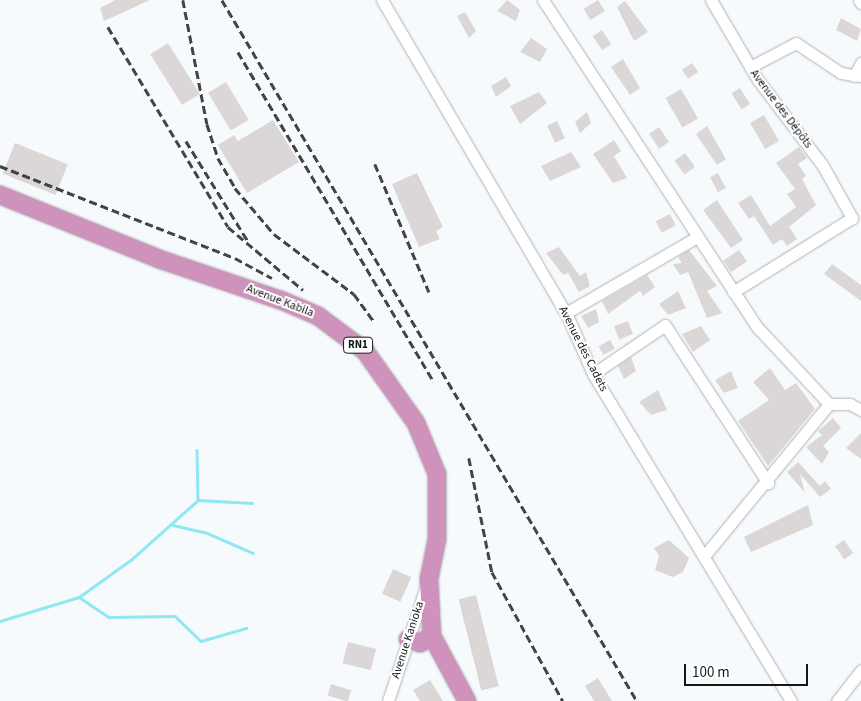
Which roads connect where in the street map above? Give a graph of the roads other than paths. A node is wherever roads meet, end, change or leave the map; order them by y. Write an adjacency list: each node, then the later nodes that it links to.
1 (382, 0): 11 (street, Avenue des Cadets)
2 (543, 0): 9 (street)
3 (711, 0): 5 (street, Avenue des Dépôts)
4 (861, 63): 6 (street)
5 (750, 67): 6 (street); 8 (street, Avenue des Dépôts)
6 (858, 76)
7 (0, 195): 17 (highway, Avenue Kabila / RN1)
8 (856, 220): 10 (street)
9 (697, 237): 10 (street); 11 (street)
10 (733, 292): 13 (street)
11 (566, 313): 12 (street, Avenue des Cadets)
12 (593, 374): 15 (street); 16 (street, Avenue des Cadets)
13 (829, 404): 14 (street); 15 (street)
14 (861, 410)
15 (768, 483): 16 (street)
16 (705, 555): 21 (street, Avenue des Cadets)
17 (429, 579): 18 (highway, Avenue Kabila / RN1); 19 (street, Avenue Kanioka)
18 (432, 636): 19 (highway); 23 (highway, Avenue Kabila / RN1)
19 (408, 639): 22 (street, Avenue Kanioka)
20 (861, 670): 25 (street)
21 (790, 698): 24 (street)
22 (388, 701)
23 (467, 701)
24 (800, 701)
25 (837, 701)

